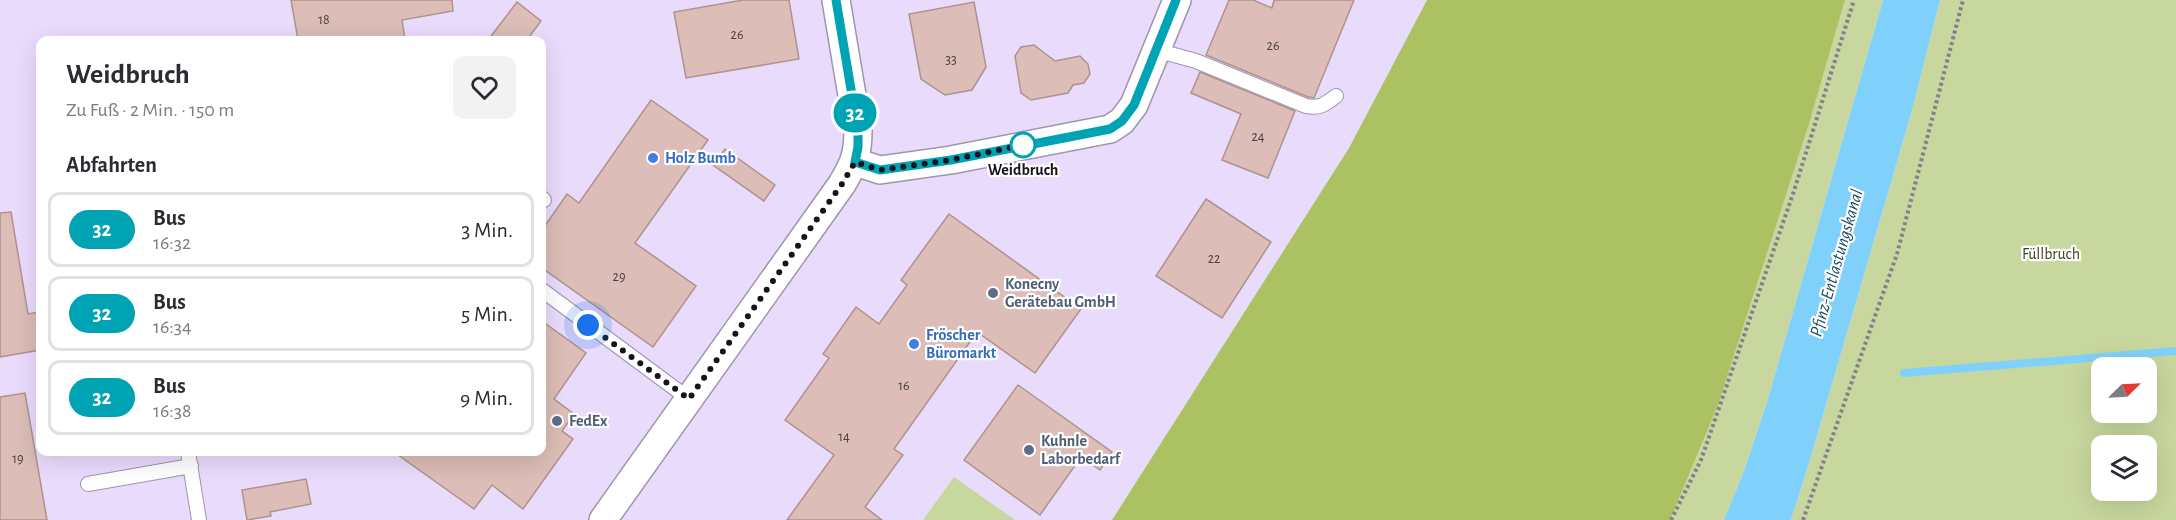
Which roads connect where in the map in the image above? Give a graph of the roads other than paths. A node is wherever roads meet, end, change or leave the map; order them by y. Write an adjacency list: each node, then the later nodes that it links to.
1 (836, 0): 5 (street)
2 (1176, 0): 3 (street)
3 (1156, 50): 4 (lane); 5 (street)
4 (1336, 96)
5 (855, 162): 7 (street)
6 (546, 293): 7 (lane)
7 (689, 399): 12 (street)
8 (189, 456): 9 (lane)
9 (191, 466): 10 (lane); 11 (lane)
10 (88, 484)
11 (199, 520)
12 (603, 520)

